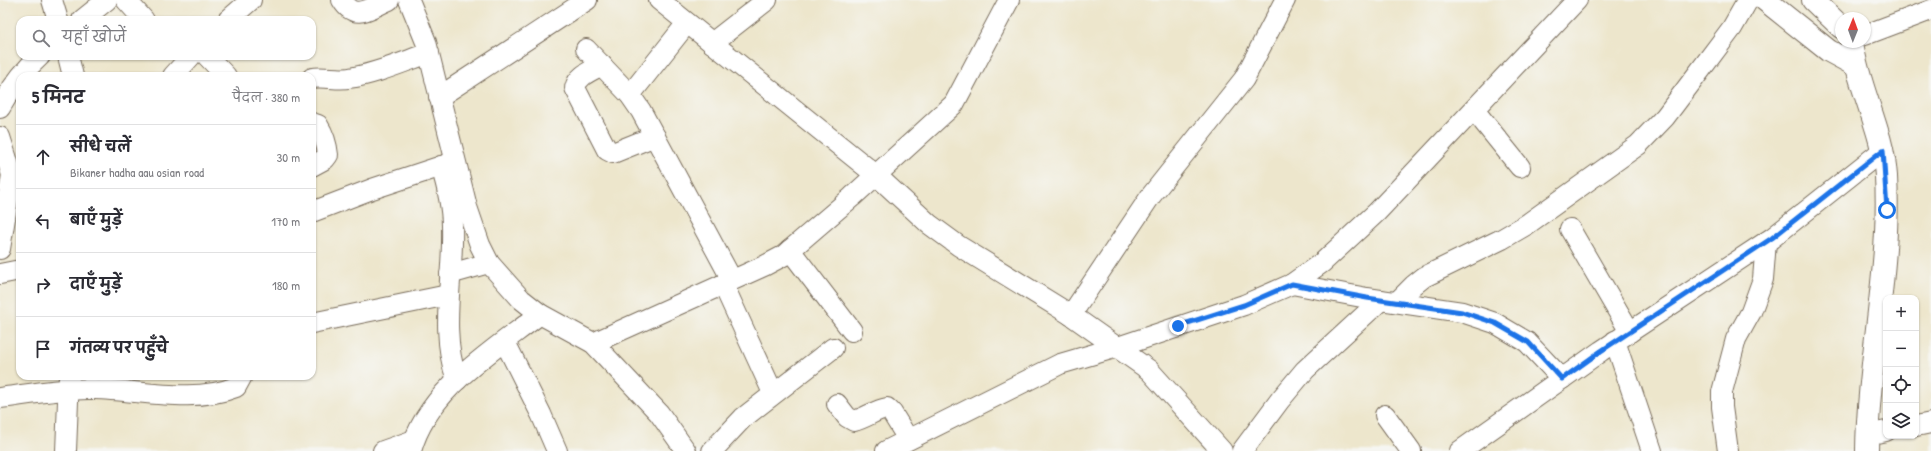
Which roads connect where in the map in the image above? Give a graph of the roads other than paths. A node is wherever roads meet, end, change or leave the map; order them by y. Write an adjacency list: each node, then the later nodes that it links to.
1 (52, 0): 18 (street)
2 (107, 0): 19 (street)
3 (126, 0): 20 (street)
4 (251, 0): 21 (street)
5 (342, 0): 6 (street)
6 (389, 0)
7 (409, 0): 30 (street)
8 (587, 0): 42 (street)
9 (659, 0): 23 (street)
10 (767, 0): 25 (street)
11 (1009, 0): 53 (street)
12 (1285, 0): 68 (street)
13 (1577, 0): 44 (street)
14 (1748, 0): 66 (street)
15 (1765, 0): 29 (main road)
16 (1813, 0): 22 (main road)
17 (1931, 10): 24 (street)
18 (57, 16)
19 (87, 16)
20 (140, 16)
21 (233, 16)
22 (1835, 22)
23 (687, 23): 25 (street); 41 (street)
24 (1871, 34)
25 (712, 43): 53 (street)
26 (1837, 48): 29 (street)
27 (1853, 48): 35 (main road)
28 (586, 49): 34 (street)
29 (1829, 52): 35 (main road)
30 (428, 53): 39 (street); 42 (street)
31 (36, 60): 36 (street)
32 (69, 60): 37 (street)
33 (211, 60): 38 (street)
34 (602, 65): 41 (street); 46 (street)
35 (1855, 65): 48 (main road)
36 (25, 72)
37 (72, 72)
38 (222, 72)
39 (316, 78)
40 (16, 81): 43 (street)
41 (630, 95): 46 (street)
42 (439, 97): 50 (street)
43 (0, 108)
44 (1474, 110): 51 (street); 64 (street)
45 (316, 124): 49 (street)
46 (655, 136): 63 (street)
47 (0, 137): 52 (street)
48 (1883, 150): 56 (street); 87 (main road)
49 (316, 164)
50 (448, 164): 54 (street); 59 (street); 62 (street)
51 (1520, 167)
52 (11, 175): 57 (street)
53 (876, 175): 58 (street); 68 (street)
54 (316, 210)
55 (1570, 229): 71 (street)
56 (1766, 242): 71 (street); 100 (street)
57 (0, 249)
58 (790, 250): 63 (street); 70 (street)
59 (489, 263): 62 (street); 67 (street)
60 (16, 271): 61 (street)
61 (0, 274)
62 (450, 274): 65 (street)
63 (728, 282): 73 (street); 80 (street)
64 (1292, 284): 66 (street); 74 (street)
65 (448, 295): 69 (street); 78 (street)
66 (1389, 301): 76 (street); 96 (street)
67 (540, 314): 72 (street); 73 (street)
68 (1071, 315): 74 (street)
69 (316, 321)
70 (852, 331)
71 (1623, 336): 76 (street); 99 (street)
72 (504, 342): 78 (street); 91 (street)
73 (593, 343): 92 (street)
74 (1118, 347): 86 (street); 95 (street)
75 (833, 348): 80 (street)
76 (1562, 379): 98 (street)
77 (240, 380): 79 (street)
78 (457, 380): 88 (street)
79 (69, 383): 81 (street); 89 (street)
80 (773, 393): 93 (street)
81 (0, 398)
82 (837, 404): 86 (street)
83 (1385, 415): 97 (street)
84 (1931, 423): 85 (street)
85 (1919, 425)
86 (908, 439): 94 (street)
87 (1873, 439)
88 (413, 445): 90 (street)
89 (66, 451)
90 (383, 451)
91 (557, 451)
92 (686, 451)
93 (712, 451)
94 (886, 451)
95 (1222, 451)
96 (1242, 451)
97 (1411, 451)
98 (1460, 451)
99 (1652, 451)
100 (1728, 451)

